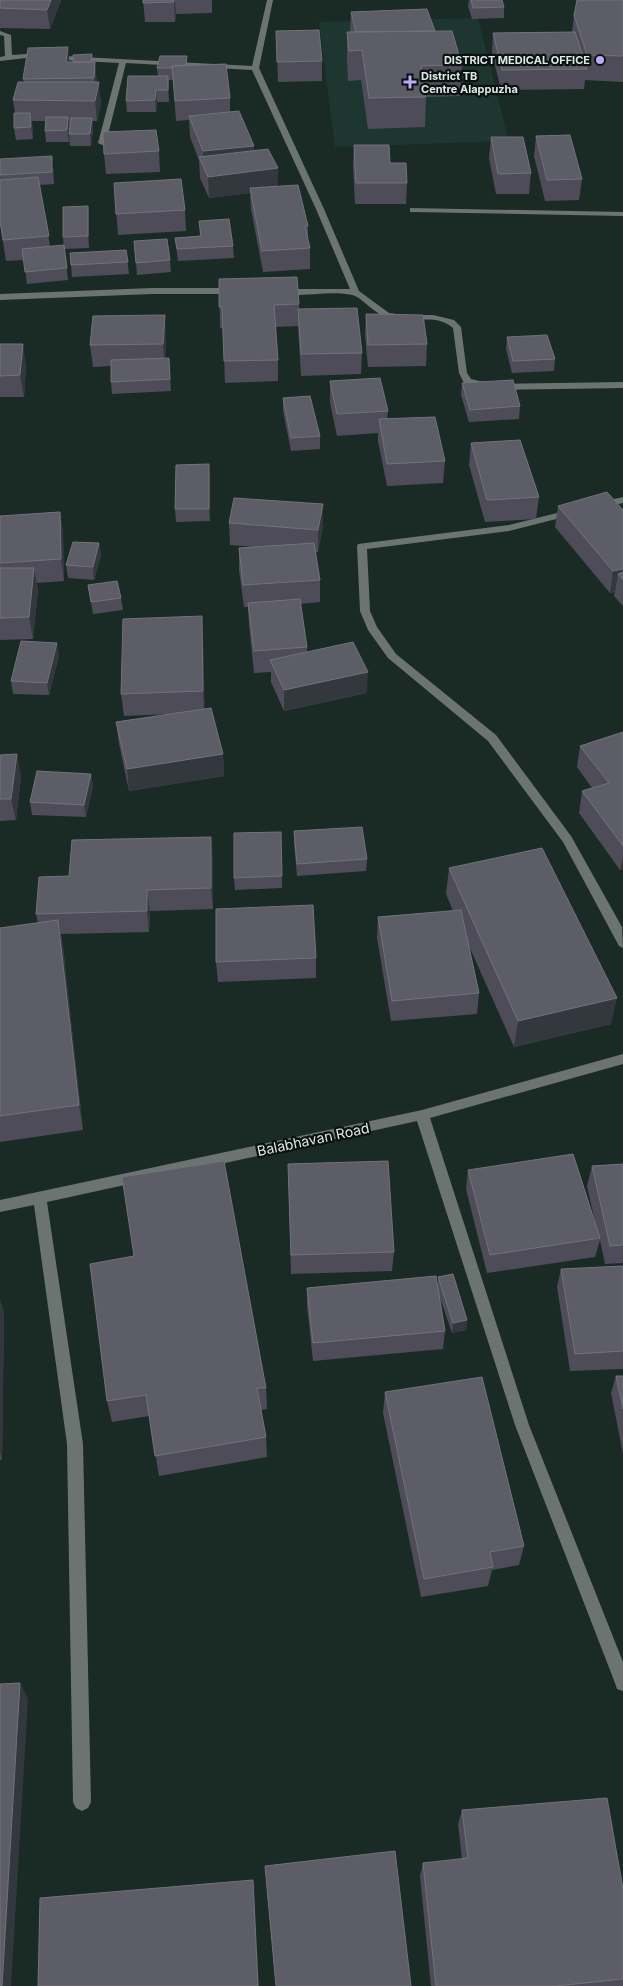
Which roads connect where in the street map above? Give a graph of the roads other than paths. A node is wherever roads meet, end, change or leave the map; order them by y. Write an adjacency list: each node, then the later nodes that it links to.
1 (270, 0): 6 (street)
2 (0, 33): 3 (street)
3 (9, 58): 4 (street); 5 (street)
4 (0, 59)
5 (123, 61): 6 (street); 7 (street)
6 (255, 68): 12 (street)
7 (102, 143)
8 (413, 210): 9 (street)
9 (623, 214)
10 (249, 291): 13 (street)
11 (268, 292): 12 (street)
12 (355, 292): 14 (street)
13 (0, 297)
14 (623, 386)
15 (623, 500): 16 (street)
16 (623, 943)
17 (623, 1059): 18 (street, Balabhavan Road)
18 (422, 1115): 19 (street, Balabhavan Road); 21 (street)
19 (40, 1197): 20 (street, Balabhavan Road); 22 (street)
20 (0, 1206)
21 (623, 1683)
22 (82, 1802)

